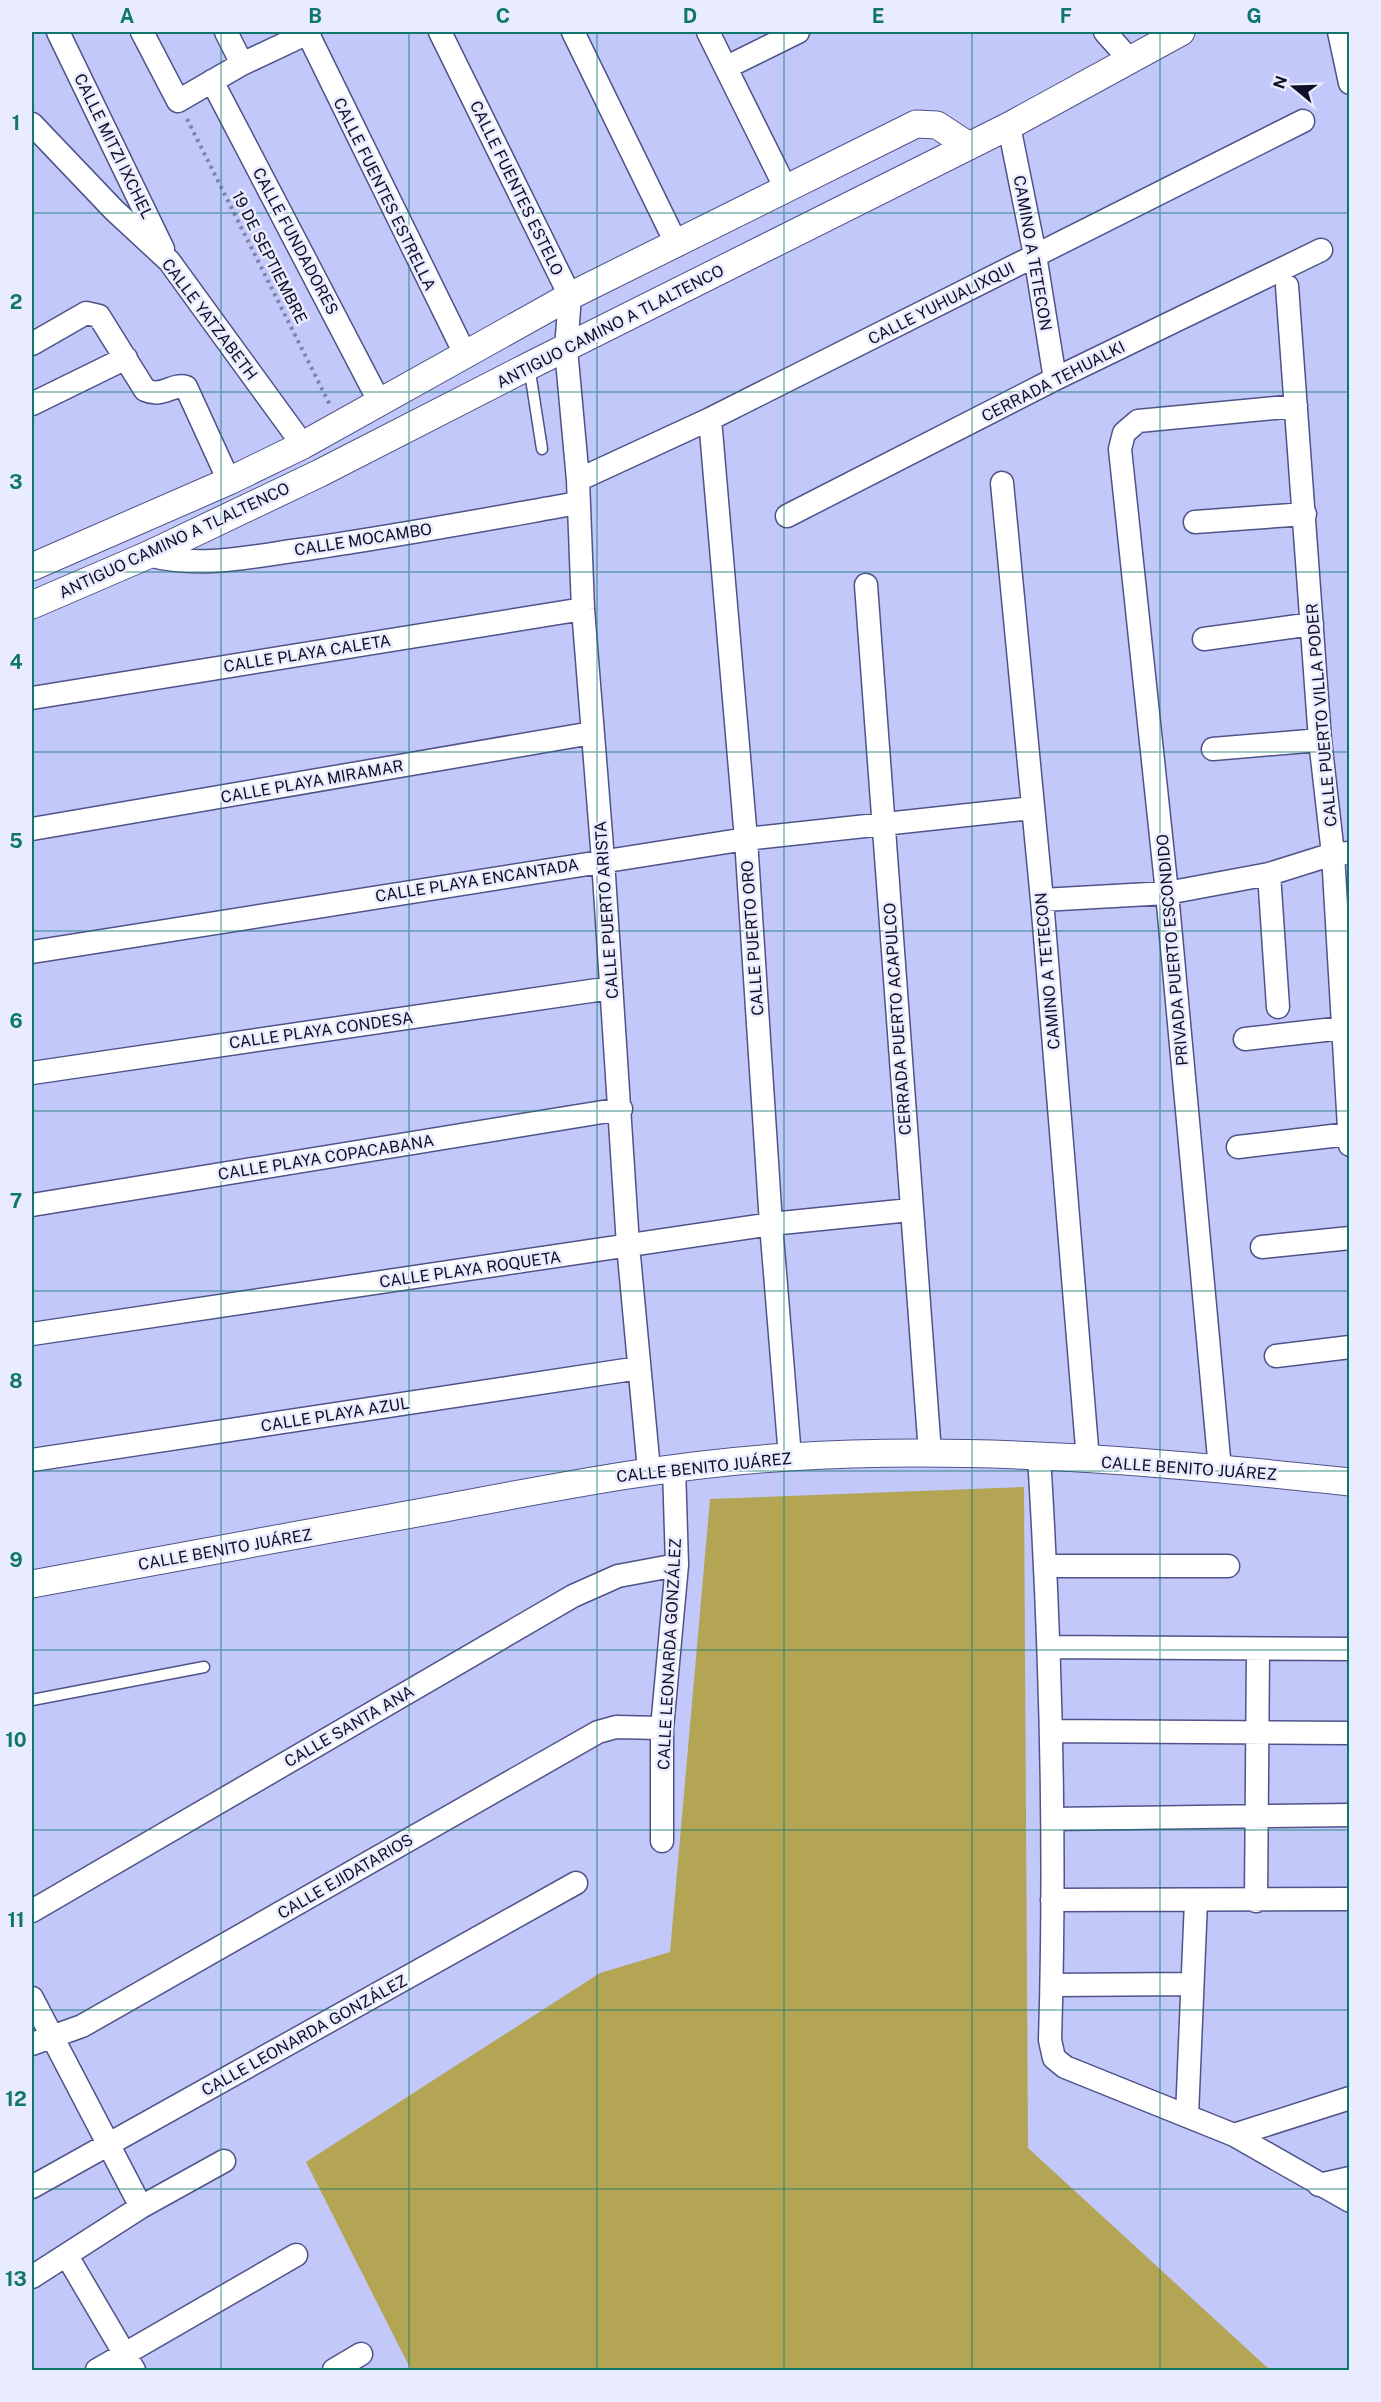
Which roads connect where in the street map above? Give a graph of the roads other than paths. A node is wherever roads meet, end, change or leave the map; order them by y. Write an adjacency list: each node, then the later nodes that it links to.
1 (58, 32): 25 (street, CALLE MITZI IXCHEL)
2 (142, 32): 15 (street)
3 (226, 32): 13 (street)
4 (308, 32): 13 (street); 30 (street, CALLE FUENTES ESTRELLA)
5 (440, 32): 27 (street, CALLE FUENTES ESTELO)
6 (573, 32): 22 (street)
7 (708, 32): 14 (street)
8 (798, 32): 14 (street)
9 (1105, 32): 12 (street)
10 (1181, 32): 12 (street, ANTIGUO CAMINO A TLALTENCO)
11 (1339, 32): 16 (street)
12 (1129, 59): 19 (street, ANTIGUO CAMINO A TLALTENCO)
13 (242, 64): 15 (street)
14 (727, 67): 21 (street)
15 (212, 81): 34 (street, CALLE FUNDADORES)
16 (1350, 83)
17 (1303, 121): 24 (street, CALLE YUHUALIXQUI)
18 (32, 124): 25 (street, CALLE YATZABETH)
19 (1009, 126): 20 (street, ANTIGUO CAMINO A TLALTENCO); 24 (street, CAMINO A TETECON)
20 (969, 146): 21 (street); 29 (street, ANTIGUO CAMINO A TLALTENCO)
21 (786, 189): 22 (street)
22 (677, 245): 27 (street)
23 (1321, 250): 33 (street, CERRADA TEHUALKI)
24 (1035, 255): 33 (street, CAMINO A TETECON); 37 (street, CALLE YUHUALIXQUI)
25 (169, 261): 38 (street, CALLE YATZABETH)
26 (1287, 286): 36 (street, CALLE PUERTO VILLA PODER)
27 (570, 296): 29 (street, CALLE FUENTES ESTELO); 30 (street)
28 (32, 344): 31 (street)
29 (566, 349): 32 (street, ANTIGUO CAMINO A TLALTENCO); 40 (street, CALLE PUERTO ARISTA)
30 (466, 356): 34 (street)
31 (126, 358): 35 (street); 41 (street)
32 (529, 366): 39 (lane); 47 (street, ANTIGUO CAMINO A TLALTENCO)
33 (1055, 379): 45 (street, CERRADA TEHUALKI)
34 (379, 401): 38 (street)
35 (32, 404)
36 (1296, 406): 44 (street, CALLE PUERTO VILLA PODER); 65 (street, PRIVADA PUERTO ESCONDIDO)
37 (710, 419): 40 (street, CALLE YUHUALIXQUI); 61 (street, CALLE PUERTO ORO)
38 (303, 445): 41 (street)
39 (542, 449)
40 (578, 480): 43 (street, CALLE PUERTO ARISTA)
41 (229, 481): 48 (street)
42 (1002, 483): 58 (street, CAMINO A TETECON)
43 (578, 504): 47 (street, CALLE MOCAMBO); 51 (street, CALLE PUERTO ARISTA)
44 (1305, 514): 46 (street); 52 (street, CALLE PUERTO VILLA PODER)
45 (787, 516)
46 (1195, 522)
47 (148, 555): 50 (street, ANTIGUO CAMINO A TLALTENCO)
48 (32, 567)
49 (866, 585): 59 (street, CERRADA PUERTO ACAPULCO)
50 (32, 605)
51 (583, 609): 54 (street, CALLE PLAYA CALETA); 55 (street, CALLE PUERTO ARISTA)
52 (1312, 624): 53 (street); 56 (street, CALLE PUERTO VILLA PODER)
53 (1204, 639)
54 (32, 698)
55 (592, 734): 60 (street, CALLE PLAYA MIRAMAR); 63 (street, CALLE PUERTO ARISTA)
56 (1320, 740): 57 (street); 62 (street, CALLE PUERTO VILLA PODER)
57 (1213, 749)
58 (1032, 808): 59 (street, CALLE PLAYA ENCANTADA); 66 (street, CAMINO A TETECON)
59 (883, 824): 61 (street, CALLE PLAYA ENCANTADA); 78 (street, CERRADA PUERTO ACAPULCO)
60 (32, 829)
61 (746, 839): 63 (street, CALLE PLAYA ENCANTADA); 79 (street, CALLE PUERTO ORO)
62 (1341, 854): 64 (street); 70 (street, CALLE PUERTO VILLA PODER)
63 (603, 860): 67 (street, CALLE PLAYA ENCANTADA); 68 (street, CALLE PUERTO ARISTA)
64 (1269, 874): 65 (street); 69 (street)
65 (1167, 893): 66 (street); 93 (street, PRIVADA PUERTO ESCONDIDO)
66 (1042, 900): 91 (street, CAMINO A TETECON)
67 (32, 952)
68 (611, 988): 72 (street, CALLE PLAYA CONDESA); 73 (street, CALLE PUERTO ARISTA)
69 (1278, 1007)
70 (1343, 1028): 71 (street); 74 (street, CALLE PUERTO VILLA PODER)
71 (1245, 1039)
72 (32, 1073)
73 (621, 1109): 77 (street, CALLE PLAYA COPACABANA); 81 (street, CALLE PUERTO ARISTA)
74 (1349, 1134): 75 (street, CALLE PUERTO VILLA PODER); 76 (street)
75 (1350, 1145)
76 (1238, 1147)
77 (32, 1206)
78 (910, 1210): 79 (street, CALLE PLAYA ROQUETA); 87 (street, CERRADA PUERTO ACAPULCO)
79 (771, 1224): 81 (street, CALLE PLAYA ROQUETA); 89 (street, CALLE PUERTO ORO)
80 (1350, 1238): 82 (street)
81 (628, 1245): 83 (street, CALLE PLAYA ROQUETA); 86 (street, CALLE PUERTO ARISTA)
82 (1262, 1247)
83 (32, 1334)
84 (1350, 1347): 85 (street)
85 (1276, 1356)
86 (639, 1368): 90 (street, CALLE PLAYA AZUL); 92 (street, CALLE PUERTO ARISTA)
87 (930, 1453): 88 (street, CALLE BENITO JUÁREZ); 89 (street, CALLE BENITO JUÁREZ)
88 (1039, 1456): 91 (street, CALLE BENITO JUÁREZ); 96 (street)
89 (790, 1457): 92 (street, CALLE BENITO JUÁREZ)
90 (32, 1460)
91 (1088, 1460): 93 (street, CALLE BENITO JUÁREZ)
92 (662, 1468): 95 (street, CALLE LEONARDA GONZÁLEZ); 98 (street, CALLE BENITO JUÁREZ)
93 (1220, 1468): 94 (street, CALLE BENITO JUÁREZ)
94 (1350, 1482)
95 (677, 1565): 104 (street, CALLE LEONARDA GONZÁLEZ); 117 (street, CALLE SANTA ANA)
96 (1046, 1566): 97 (street); 99 (street)
97 (1228, 1566)
98 (32, 1584)
99 (1050, 1647): 100 (street); 105 (street)
100 (1258, 1649): 101 (street); 107 (street)
101 (1350, 1649)
102 (204, 1667): 103 (lane)
103 (32, 1700)
104 (663, 1728): 111 (street, CALLE LEONARDA GONZÁLEZ); 121 (street, CALLE EJIDATARIOS)
105 (1051, 1731): 107 (street); 110 (street)
106 (1350, 1733): 107 (street)
107 (1257, 1734): 109 (street)
108 (1350, 1815): 109 (street)
109 (1257, 1817): 110 (street); 116 (street)
110 (1053, 1819): 114 (street)
111 (662, 1841)
112 (576, 1883): 126 (street, CALLE LEONARDA GONZÁLEZ)
113 (1350, 1899): 116 (street)
114 (1052, 1900): 115 (street); 119 (street)
115 (1196, 1901): 116 (street); 118 (street)
116 (1256, 1901)
117 (32, 1911)
118 (1191, 1983): 119 (street); 124 (street)
119 (1052, 1985): 124 (street)
120 (32, 1998): 121 (street)
121 (53, 2036): 122 (street, CALLE EJIDATARIOS); 126 (street)
122 (32, 2044)
123 (1350, 2098): 125 (street)
124 (1187, 2116): 125 (street)
125 (1234, 2135): 129 (street)
126 (110, 2144): 130 (street, CALLE LEONARDA GONZÁLEZ); 132 (street)
127 (224, 2161): 132 (street)
128 (1350, 2178): 129 (street)
129 (1319, 2185): 131 (street)
130 (32, 2187)
131 (1350, 2201)
132 (141, 2207): 134 (street)
133 (296, 2254): 137 (street)
134 (67, 2256): 135 (street); 137 (street)
135 (32, 2277)
136 (361, 2354): 139 (street)
137 (129, 2362): 138 (street)
138 (97, 2370)
139 (334, 2370)

